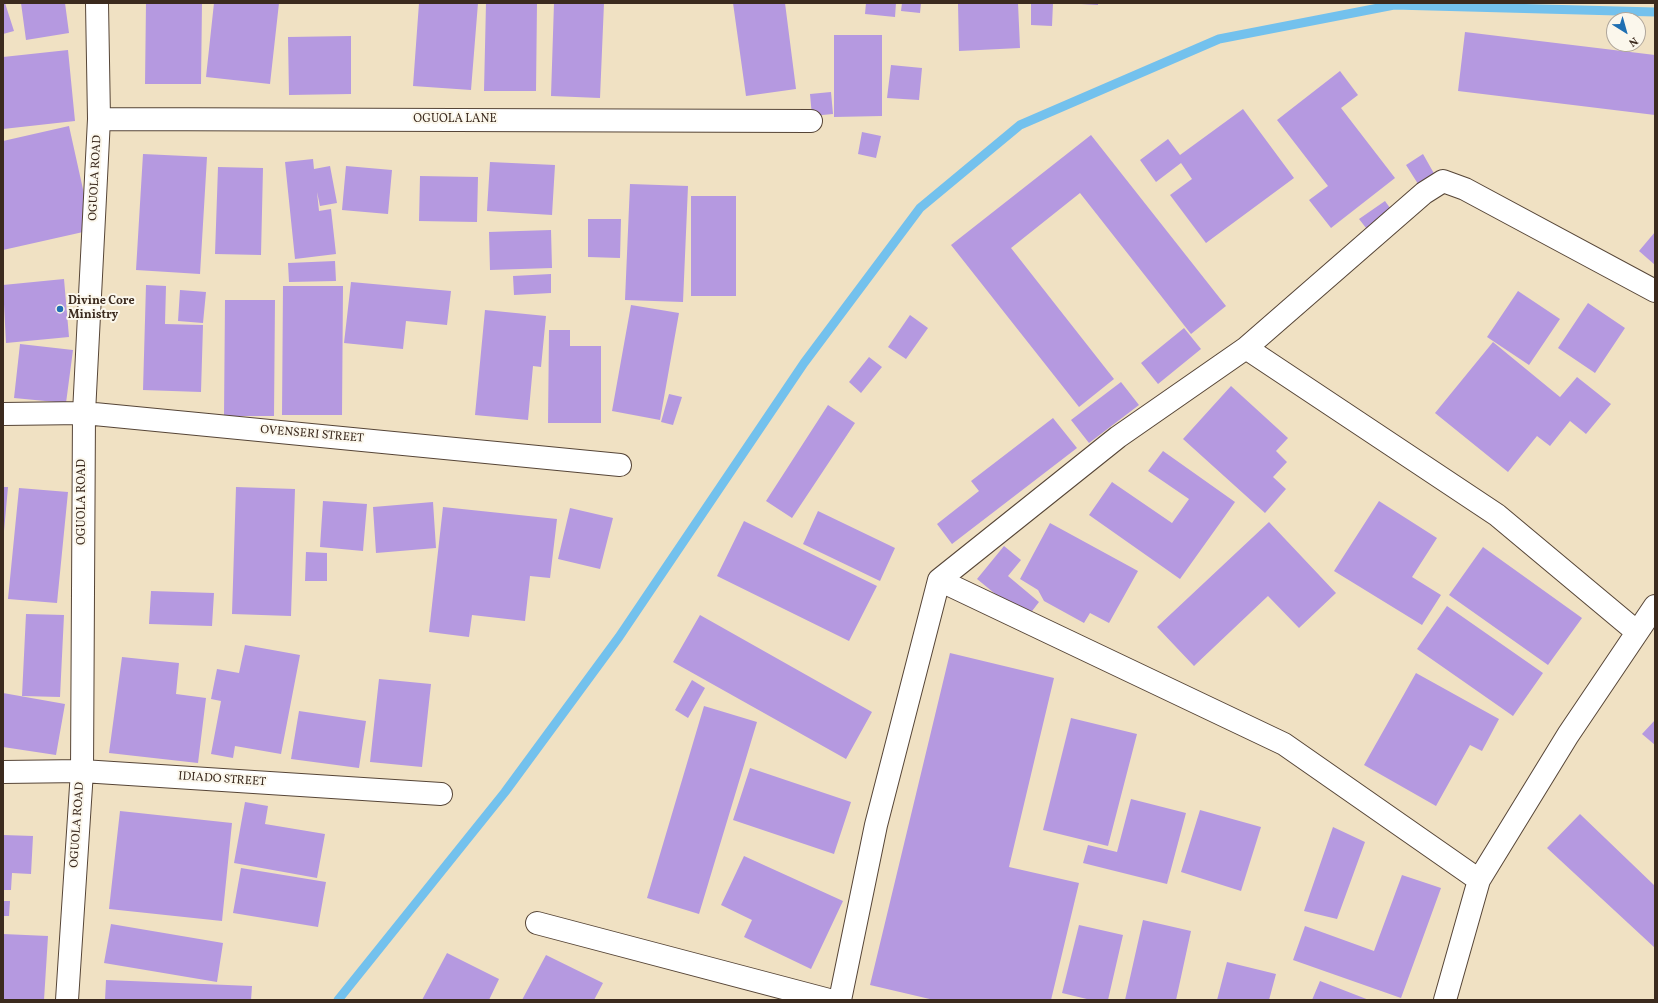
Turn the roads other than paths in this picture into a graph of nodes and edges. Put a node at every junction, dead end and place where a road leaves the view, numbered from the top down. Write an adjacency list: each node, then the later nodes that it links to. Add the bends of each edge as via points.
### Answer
1 (97, 3): 2 (street, OGUOLA ROAD)
2 (99, 119): 3 (street, OGUOLA LANE); 6 (street, OGUOLA ROAD)
3 (811, 121)
4 (1655, 291): 5 (street, via 1465,189 1443,181 1424,193)
5 (1246, 348): 9 (street, via 1118,437); 11 (street, via 1497,516)
6 (84, 413): 7 (street, OVENSERI STREET); 8 (street, OVENSERI STREET); 12 (street, OGUOLA ROAD)
7 (3, 414)
8 (620, 464)
9 (939, 580): 15 (street, via 1284,744); 19 (street, via 876,826)
10 (1655, 606): 11 (street)
11 (1637, 632): 15 (street, via 1568,735)
12 (82, 771): 13 (street, IDIADO STREET); 14 (street, IDIADO STREET); 17 (street, OGUOLA ROAD)
13 (3, 772)
14 (442, 794)
15 (1479, 880): 20 (street)
16 (537, 923): 18 (street)
17 (67, 1000)
18 (829, 1000)
19 (840, 1000)
20 (1445, 1000)

